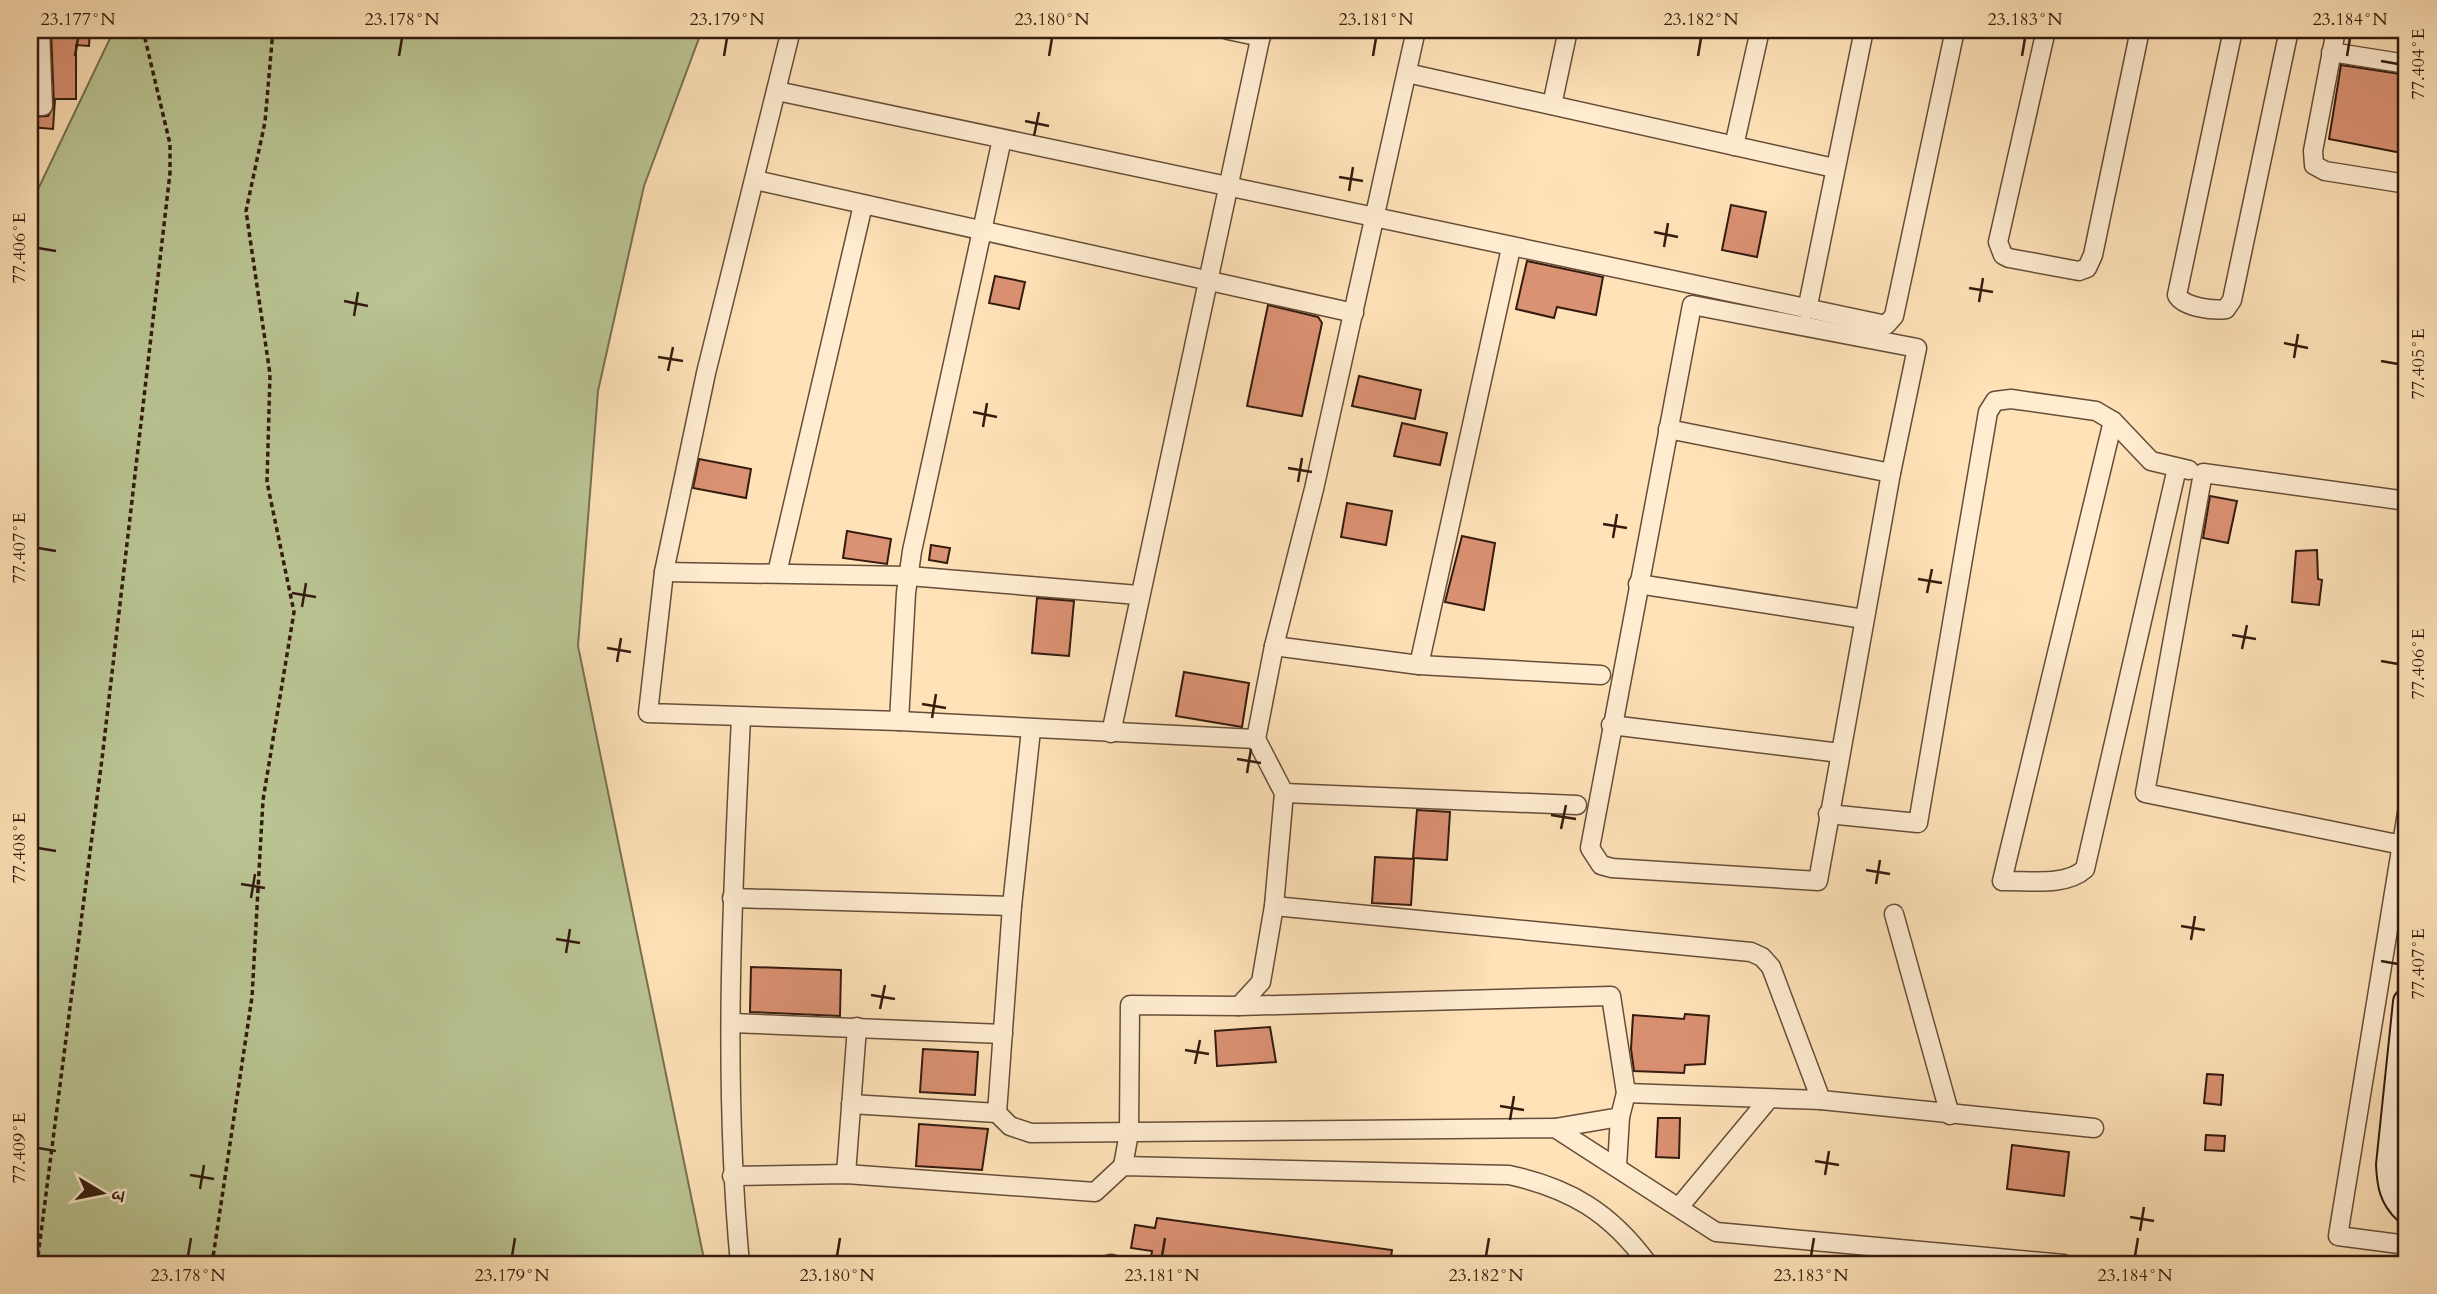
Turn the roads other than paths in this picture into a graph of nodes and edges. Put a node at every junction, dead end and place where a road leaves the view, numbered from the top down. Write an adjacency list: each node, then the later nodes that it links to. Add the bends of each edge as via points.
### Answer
1 (40, 30): 19 (street, via 43,106)
2 (791, 30): 18 (street)
3 (1228, 30): 14 (street)
4 (1416, 30): 17 (street)
5 (1568, 30): 20 (street)
6 (1760, 30): 22 (street)
7 (1864, 30): 23 (street)
8 (1955, 30): 32 (street, via 1892,321 1882,325)
9 (2046, 30): 10 (street, via 1998,242 2009,258 2079,271 2087,268 2093,255)
10 (2140, 30)
11 (2234, 30): 12 (street, via 2177,295 2186,303 2220,310 2227,309 2232,300)
12 (2289, 30)
13 (2336, 30): 15 (street)
14 (1261, 33): 26 (street)
15 (2331, 52): 16 (street); 25 (street, via 2314,165 2325,171)
16 (2407, 64)
17 (1407, 73): 20 (street); 28 (street)
18 (778, 91): 21 (street); 24 (street)
19 (30, 106)
20 (1552, 106): 22 (street)
21 (1002, 139): 26 (street); 29 (street)
22 (1734, 146): 23 (street)
23 (1834, 168): 32 (street)
24 (755, 180): 27 (street); 40 (street, via 706,373)
25 (2407, 184)
26 (1230, 187): 28 (street); 31 (street)
27 (863, 205): 29 (street); 41 (street)
28 (1376, 218): 30 (street); 33 (street)
29 (984, 229): 31 (street); 42 (street)
30 (1511, 247): 32 (street); 47 (street)
31 (1207, 282): 33 (street); 44 (street)
32 (1807, 310)
33 (1354, 313): 46 (street)
34 (2113, 421): 36 (street, via 2151,461); 36 (street, via 2002,881 2063,880 2075,878 2085,869); 59 (street, via 2096,411 2011,399 1991,406 1918,823)
35 (1668, 429): 37 (street); 37 (street, via 1692,305 1917,348); 43 (street)
36 (2177, 468): 38 (street)
37 (1891, 473): 45 (street)
38 (2203, 473): 39 (street); 60 (street, via 2146,793)
39 (2407, 501)
40 (664, 572): 41 (street); 49 (street, via 648,713)
41 (777, 573): 42 (street)
42 (909, 576): 44 (street); 50 (street)
43 (1638, 584): 45 (street); 51 (street)
44 (1138, 595): 53 (street)
45 (1864, 619): 55 (street)
46 (1274, 646): 47 (street); 54 (street)
47 (1419, 665): 48 (street)
48 (1601, 675)
49 (741, 718): 50 (street); 61 (street)
50 (899, 721): 52 (street)
51 (1611, 725): 55 (street); 59 (street, via 1590,837 1593,858 1601,865 1818,881)
52 (1031, 730): 53 (street); 62 (street)
53 (1111, 733): 54 (street)
54 (1256, 739): 56 (street)
55 (1840, 753): 59 (street)
56 (1284, 793): 57 (street); 63 (street)
57 (1577, 805)
58 (2407, 813): 60 (street)
59 (1828, 814)
60 (2405, 845): 86 (street, via 2338,1236)
61 (732, 898): 62 (street); 67 (street)
62 (1012, 906): 69 (street)
63 (1274, 906): 66 (street, via 1261,982); 72 (street, via 1751,951 1771,967)
64 (1894, 914): 75 (street)
65 (2407, 1002): 85 (street, via 2390,1165 2394,1193)
66 (1239, 1006): 70 (street, via 1611,996); 79 (street, via 1130,1005)
67 (731, 1023): 68 (street); 83 (street)
68 (858, 1027): 69 (street); 73 (street)
69 (1003, 1034): 74 (street)
70 (1626, 1093): 71 (street); 76 (street)
71 (1768, 1100): 72 (street); 84 (street)
72 (1821, 1100): 75 (street)
73 (851, 1104): 74 (street); 82 (street)
74 (997, 1113): 79 (street, via 1010,1126 1031,1133)
75 (1950, 1115): 78 (street)
76 (1620, 1117): 77 (street); 81 (street)
77 (1555, 1128): 79 (street); 81 (street)
78 (2094, 1128)
79 (1129, 1133): 80 (street)
80 (1123, 1166): 82 (street, via 1095,1192); 88 (street, via 1509,1175 1570,1193 1629,1237)
81 (1618, 1166): 84 (street)
82 (846, 1174): 83 (street)
83 (732, 1176): 87 (street)
84 (1679, 1207): 89 (street, via 1716,1231)
85 (2407, 1210)
86 (2407, 1245)
87 (740, 1264)
88 (1648, 1264)
89 (2064, 1264)

